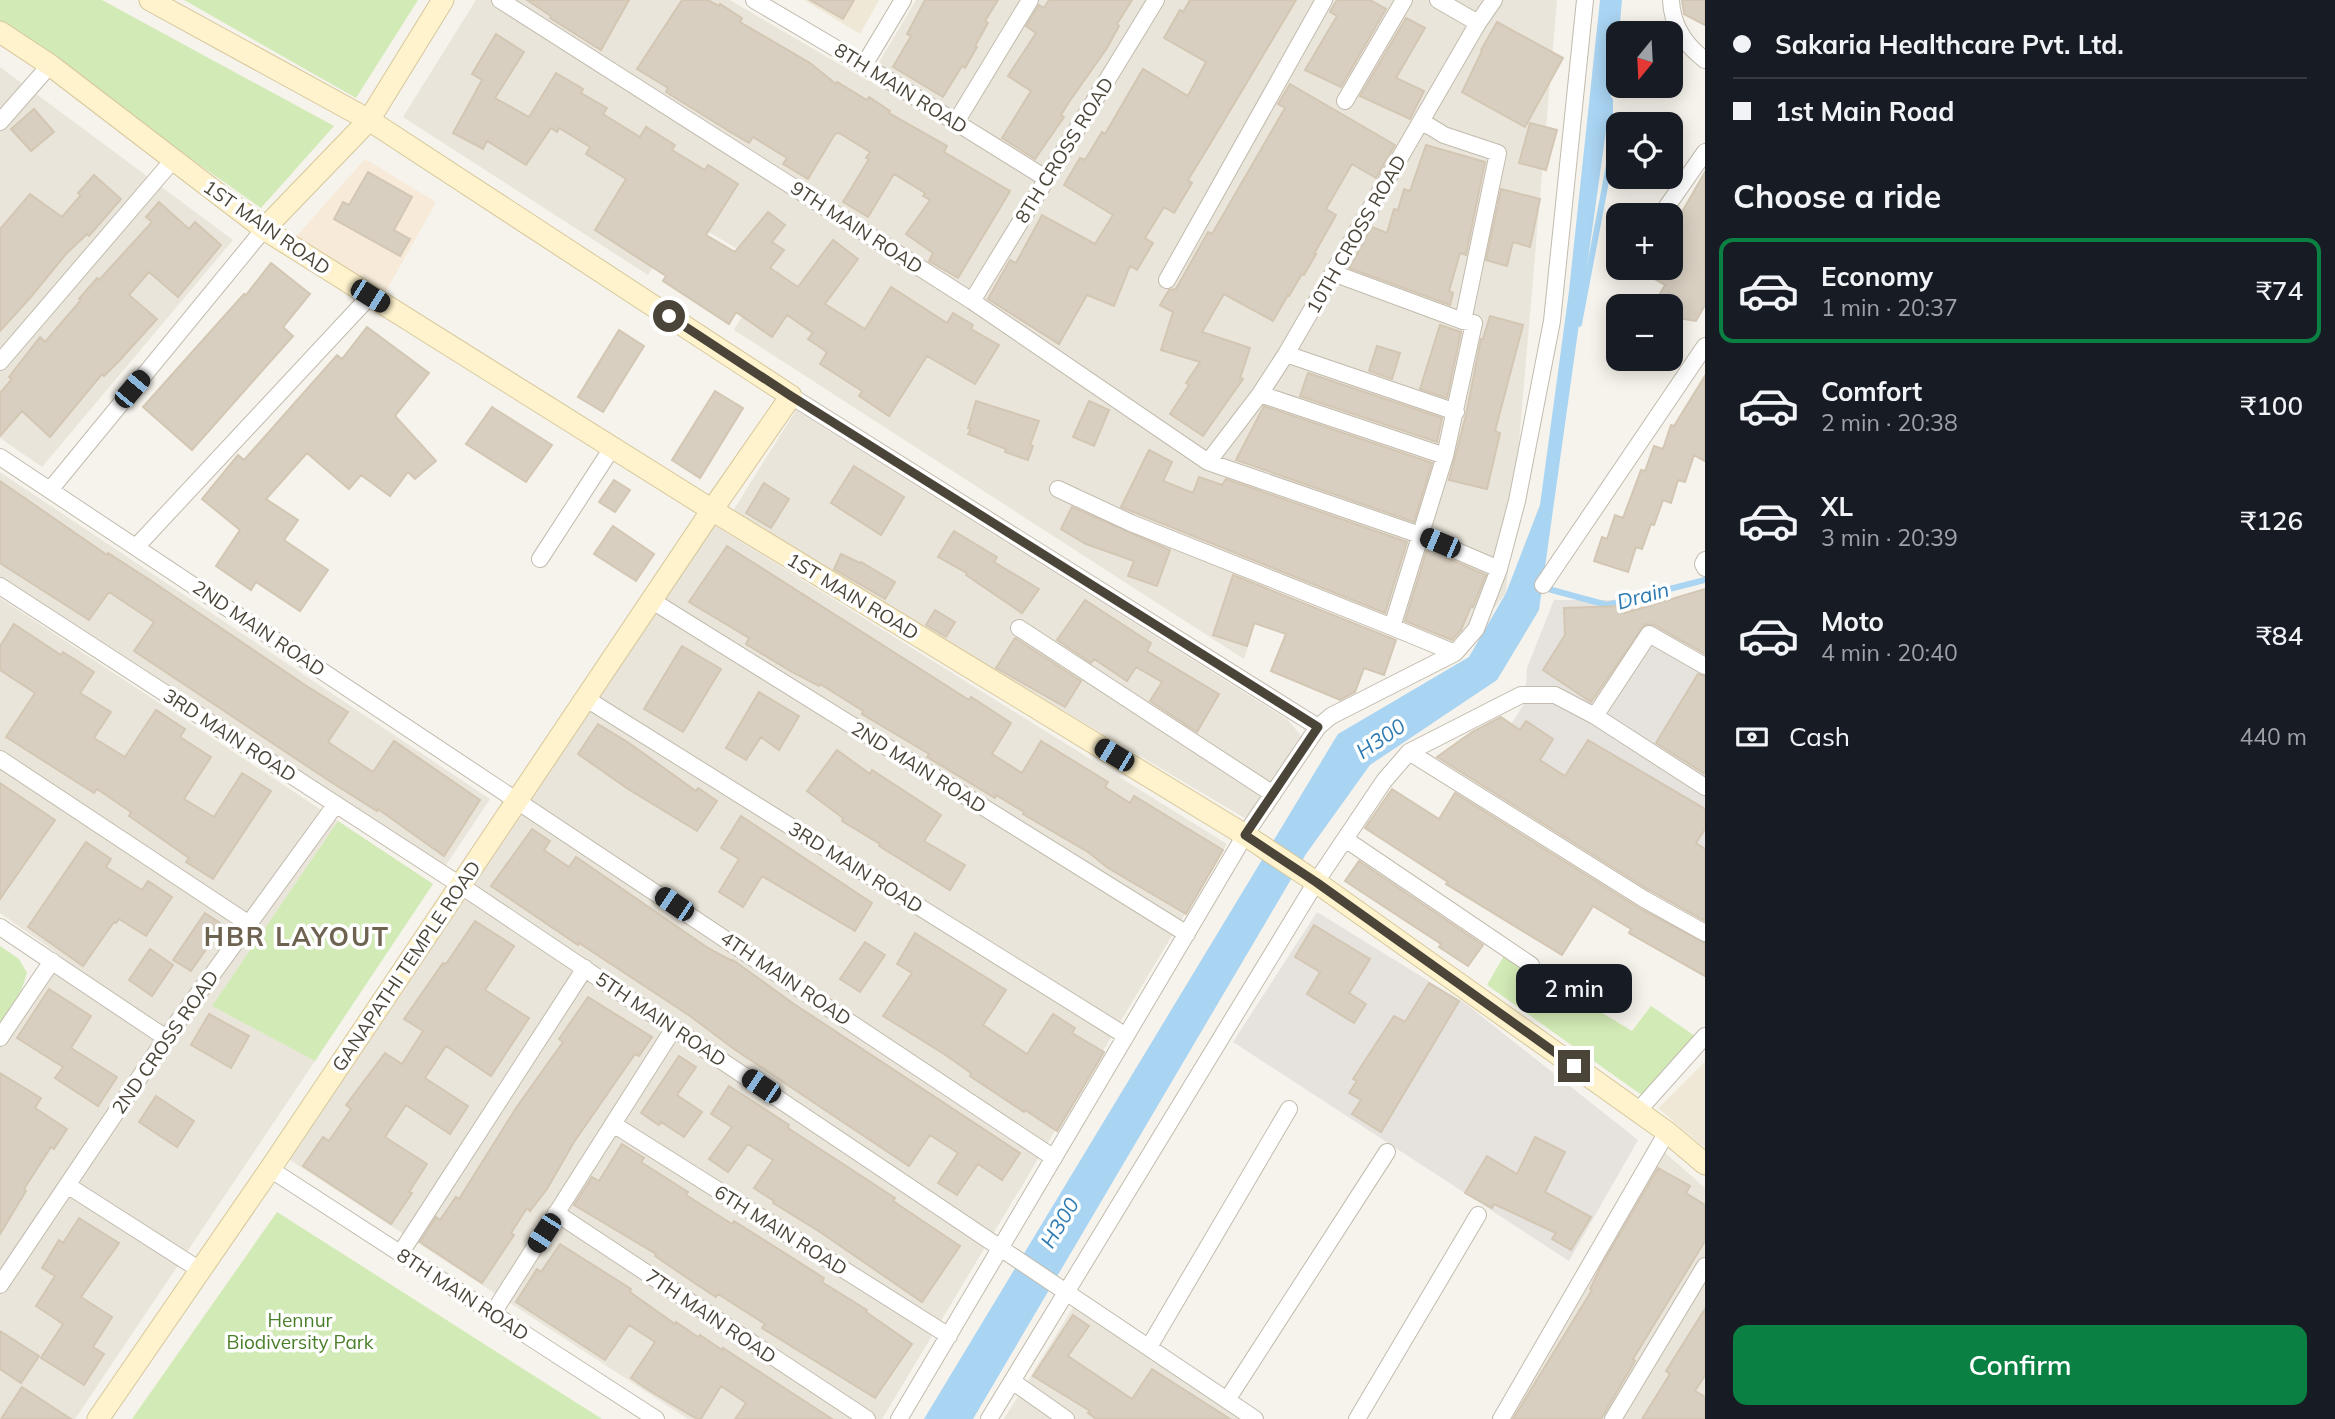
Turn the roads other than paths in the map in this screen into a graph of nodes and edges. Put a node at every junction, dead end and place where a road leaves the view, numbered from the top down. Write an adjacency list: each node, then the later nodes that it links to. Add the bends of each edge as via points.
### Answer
1 (150, 0): 20 (street)
2 (443, 0): 20 (street)
3 (500, 0): 32 (street, 9TH MAIN ROAD)
4 (754, 0): 18 (street, 8TH MAIN ROAD)
5 (903, 0): 18 (street)
6 (1030, 0): 23 (street)
7 (1156, 0): 26 (street, 8TH CROSS ROAD)
8 (1324, 0): 30 (street)
9 (1404, 0): 19 (street)
10 (1438, 0): 14 (street)
11 (1494, 0): 14 (street, 10TH CROSS ROAD)
12 (1585, 0): 50 (street, via 1552,321)
13 (1671, 0): 16 (street, via 1673,20 1690,49)
14 (1478, 23): 21 (street, 10TH CROSS ROAD)
15 (0, 32): 17 (street, 1ST MAIN ROAD)
16 (1705, 60)
17 (50, 65): 22 (street); 25 (street, 1ST MAIN ROAD)
18 (864, 65): 23 (street, 8TH MAIN ROAD)
19 (1345, 101)
20 (369, 120): 28 (street); 38 (street)
21 (1422, 121): 29 (street, 10TH CROSS ROAD); 33 (street, via 1444,135 1498,153)
22 (0, 122)
23 (956, 122): 26 (street, 8TH MAIN ROAD)
24 (1705, 152): 27 (street)
25 (173, 160): 28 (street, 1ST MAIN ROAD); 36 (street)
26 (1047, 179): 32 (street, 8TH CROSS ROAD)
27 (1669, 203)
28 (264, 229): 31 (street, 1ST MAIN ROAD); 44 (street)
29 (1333, 273): 33 (street); 35 (street, 10TH CROSS ROAD)
30 (1167, 280)
31 (370, 296): 40 (street, 1ST MAIN ROAD); 48 (street)
32 (972, 301): 43 (street, 9TH MAIN ROAD)
33 (1463, 321): 39 (street, via 1474,323)
34 (1705, 346): 51 (street)
35 (1286, 354): 37 (street, 10TH CROSS ROAD); 39 (street)
36 (0, 362)
37 (1261, 394): 41 (street); 43 (street, 10TH CROSS ROAD)
38 (791, 396): 46 (street, GANAPATHI TEMPLE ROAD); 60 (street)
39 (1456, 412): 41 (street)
40 (612, 448): 46 (street, 1ST MAIN ROAD); 49 (street)
41 (1445, 456): 47 (street)
42 (0, 457): 44 (street, 2ND MAIN ROAD)
43 (1208, 463): 47 (street, 9TH MAIN ROAD)
44 (50, 489): 48 (street, 2ND MAIN ROAD)
45 (1058, 489): 54 (street, via 1131,523)
46 (712, 510): 53 (street, GANAPATHI TEMPLE ROAD); 67 (street, 1ST MAIN ROAD)
47 (1420, 535): 50 (street, 9TH MAIN ROAD); 54 (street)
48 (136, 547): 65 (street, 2ND MAIN ROAD)
49 (540, 559)
50 (1499, 569): 56 (street, via 1476,629)
51 (1543, 585)
52 (0, 586): 66 (street, 3RD MAIN ROAD)
53 (651, 600): 58 (street, GANAPATHI TEMPLE ROAD); 74 (street, 2ND MAIN ROAD)
54 (1392, 627): 56 (street)
55 (1019, 628): 64 (street)
56 (1455, 653): 60 (street, via 1331,716)
57 (1705, 666): 59 (street, via 1649,634)
58 (585, 698): 65 (street, GANAPATHI TEMPLE ROAD); 79 (street, 3RD MAIN ROAD)
59 (1595, 716): 61 (street, via 1555,695 1521,695); 63 (street)
60 (1318, 727): 64 (street)
61 (1409, 752): 68 (street); 73 (street)
62 (0, 759): 71 (street)
63 (1705, 787)
64 (1273, 794): 67 (street)
65 (517, 799): 70 (street, GANAPATHI TEMPLE ROAD); 88 (street, 4TH MAIN ROAD)
66 (336, 804): 70 (street, 3RD MAIN ROAD); 71 (street, 2ND CROSS ROAD)
67 (1245, 835): 69 (street, 1ST MAIN ROAD); 74 (street)
68 (1345, 839): 69 (street); 76 (street)
69 (1316, 882): 84 (street, 1ST MAIN ROAD); 99 (street)
70 (460, 885): 77 (street, 5TH MAIN ROAD); 90 (street, GANAPATHI TEMPLE ROAD)
71 (249, 924): 82 (street, 2ND CROSS ROAD)
72 (0, 927): 75 (street)
73 (1705, 933)
74 (1187, 934): 79 (street)
75 (52, 961): 81 (street); 82 (street)
76 (1531, 965)
77 (585, 968): 78 (street, 5TH MAIN ROAD); 95 (street)
78 (674, 1028): 85 (street); 94 (street, 5TH MAIN ROAD)
79 (1126, 1036): 88 (street)
80 (1705, 1036): 84 (street)
81 (0, 1038)
82 (166, 1038): 91 (street, 2ND CROSS ROAD)
83 (1289, 1109): 102 (street)
84 (1638, 1111): 86 (street, 1ST MAIN ROAD)
85 (613, 1124): 92 (street); 101 (street, 6TH MAIN ROAD)
86 (1667, 1132): 89 (street, 1ST MAIN ROAD); 113 (street)
87 (1387, 1152): 104 (street)
88 (1054, 1157): 94 (street)
89 (1705, 1164)
90 (270, 1169): 95 (street, 8TH MAIN ROAD); 97 (street, GANAPATHI TEMPLE ROAD)
91 (67, 1185): 97 (street); 98 (street, 2ND CROSS ROAD)
92 (556, 1213): 100 (street); 107 (street, 7TH MAIN ROAD)
93 (1478, 1215): 112 (street)
94 (1001, 1247): 99 (street, 5TH MAIN ROAD); 101 (street)
95 (400, 1254): 100 (street, 8TH MAIN ROAD)
96 (1705, 1266): 114 (street)
97 (200, 1270): 105 (street, GANAPATHI TEMPLE ROAD)
98 (0, 1285)
99 (1067, 1290): 102 (street, 5TH MAIN ROAD); 103 (street)
100 (493, 1313): 106 (street, 8TH MAIN ROAD)
101 (948, 1336): 108 (street)
102 (1149, 1347): 104 (street, 5TH MAIN ROAD)
103 (1012, 1381): 109 (street); 110 (street)
104 (1227, 1400): 111 (street, 5TH MAIN ROAD)
105 (98, 1419)
106 (656, 1419)
107 (867, 1419)
108 (899, 1419)
109 (989, 1419)
110 (1066, 1419)
111 (1255, 1419)
112 (1357, 1419)
113 (1501, 1419)
114 (1613, 1419)

